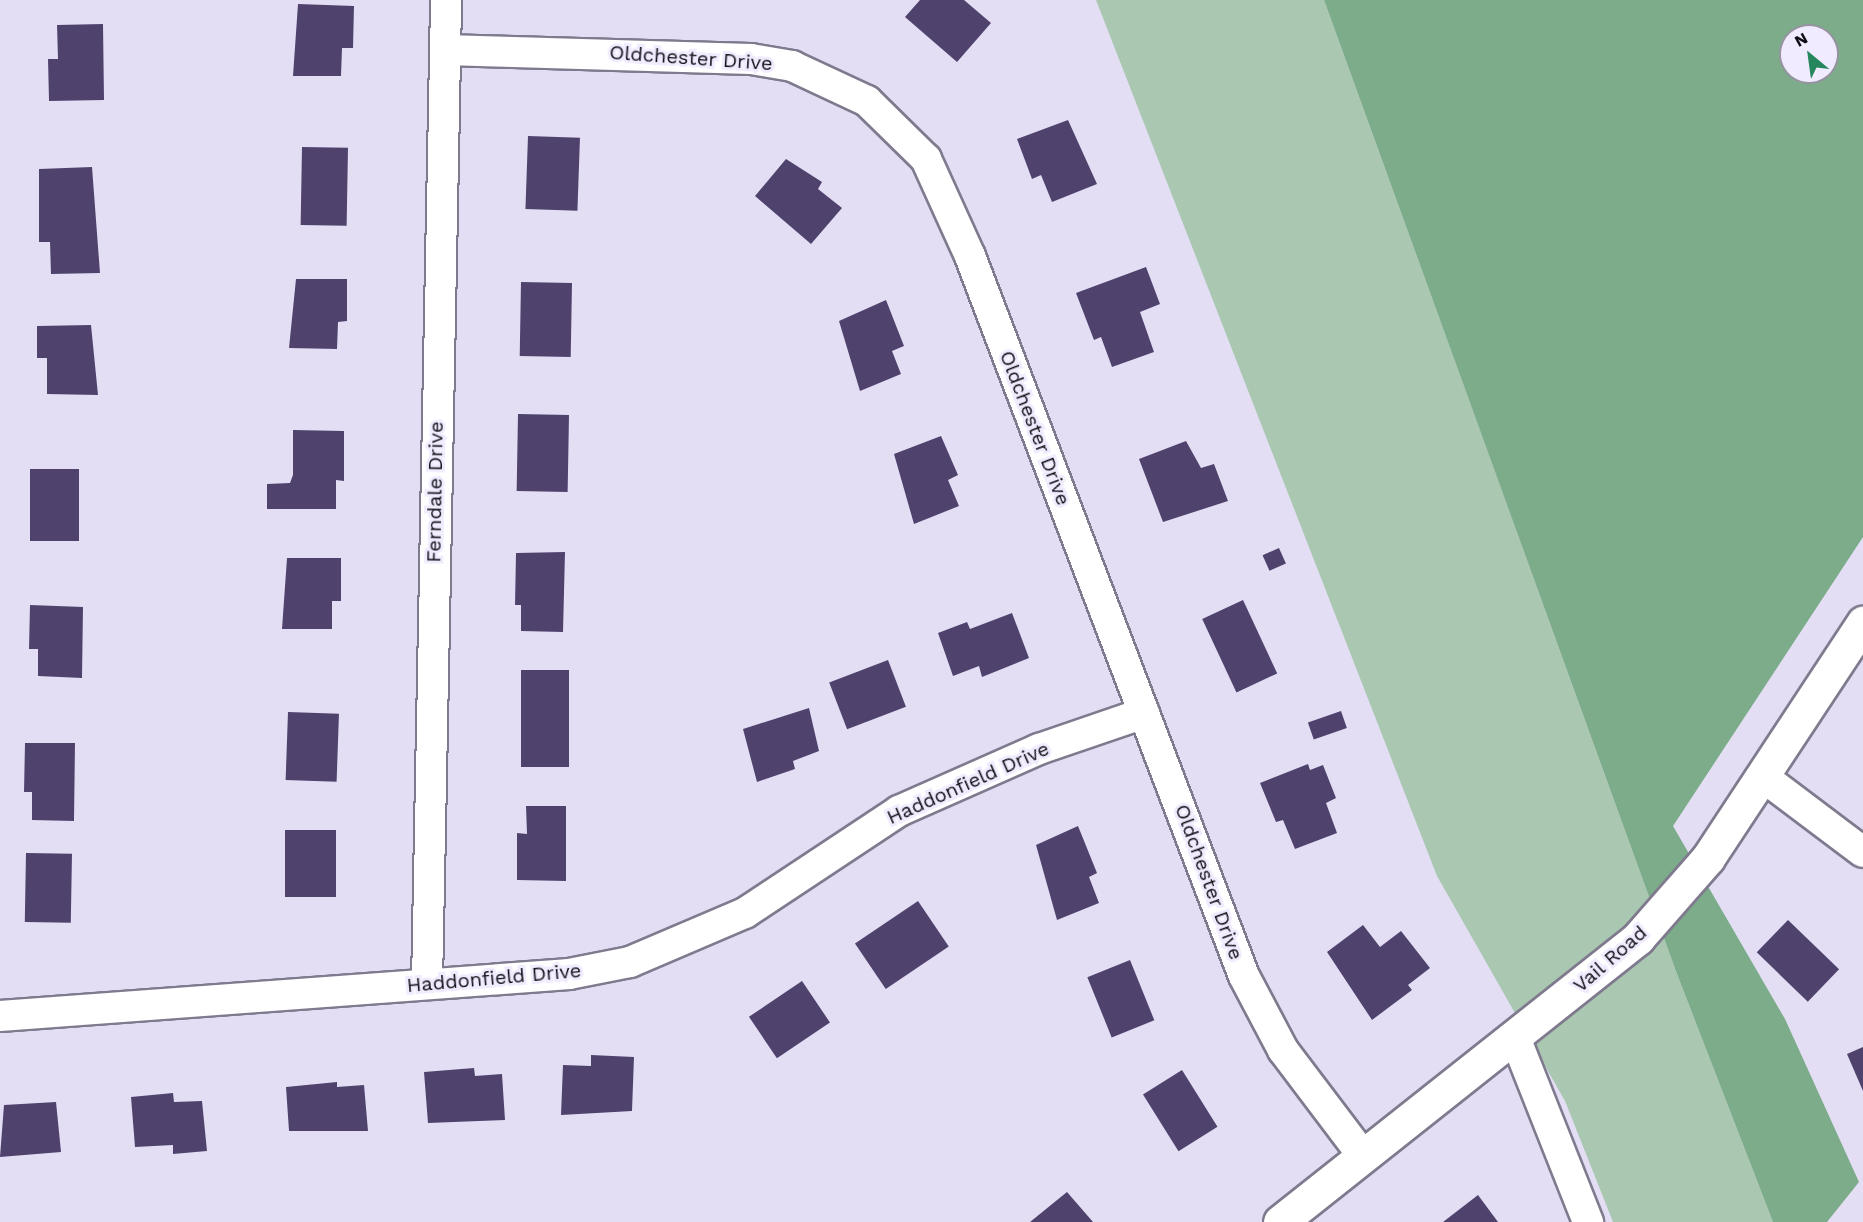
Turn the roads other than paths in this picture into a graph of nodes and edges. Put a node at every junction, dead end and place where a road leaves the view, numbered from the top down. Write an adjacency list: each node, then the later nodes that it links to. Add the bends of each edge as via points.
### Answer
1 (446, 0): 2 (street, Ferndale Drive)
2 (445, 50): 4 (street, Oldchester Drive, via 751,59 831,80 898,128 941,186); 7 (street, Ferndale Drive)
3 (1863, 623): 5 (street, Vail Road)
4 (1144, 712): 7 (street, Haddonfield Drive, via 1040,749 899,811 745,913 689,940 630,962 569,974); 10 (street, Oldchester Drive, via 1266,1022)
5 (1762, 776): 6 (street); 9 (street, Vail Road, via 1708,858 1638,938)
6 (1863, 852)
7 (428, 984): 8 (street, Haddonfield Drive)
8 (0, 1016)
9 (1516, 1040): 10 (street, Vail Road); 12 (street)
10 (1364, 1157): 11 (street, Vail Road)
11 (1280, 1222)
12 (1588, 1222)

